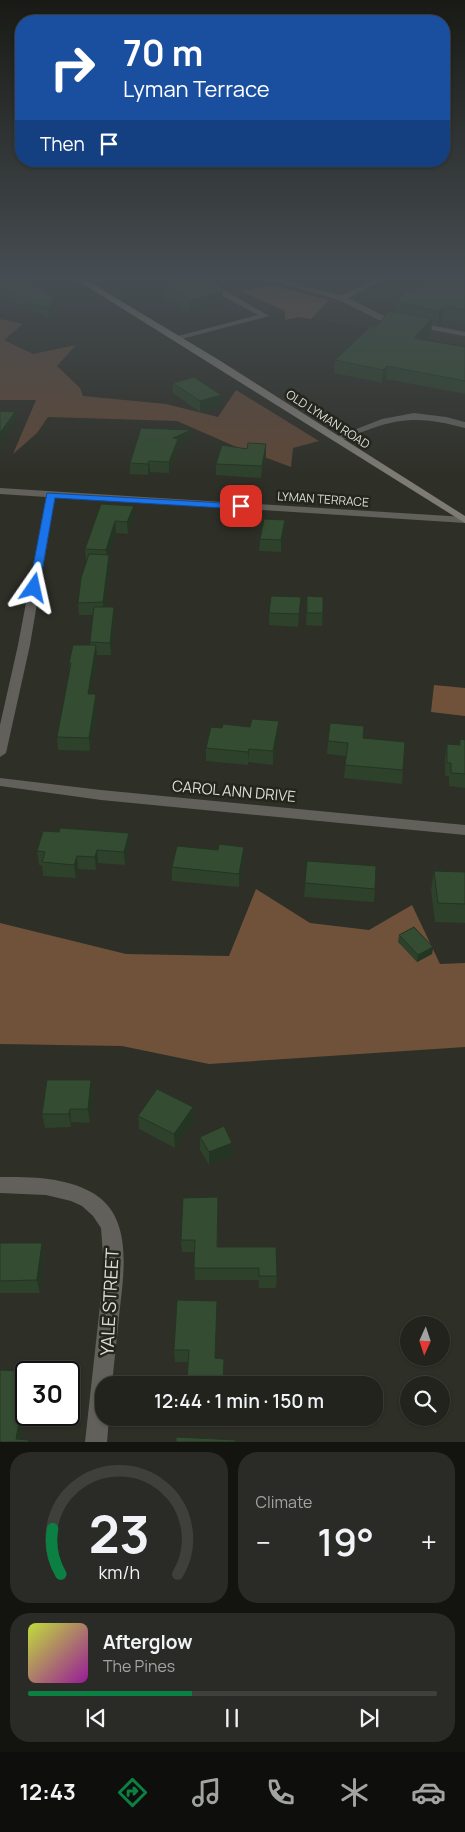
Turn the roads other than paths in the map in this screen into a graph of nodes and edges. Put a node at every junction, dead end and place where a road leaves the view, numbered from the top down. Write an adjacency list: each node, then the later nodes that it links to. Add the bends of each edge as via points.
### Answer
1 (185, 344): 3 (main road, OLD LYMAN ROAD)
2 (465, 424): 3 (street, via 420,415 392,418)
3 (336, 439): 6 (main road, OLD LYMAN ROAD)
4 (0, 491): 5 (street, LYMAN TERRACE)
5 (51, 495): 6 (street, LYMAN TERRACE); 7 (street, via 24,645)
6 (465, 520)
7 (0, 753)
8 (0, 782): 9 (street, CAROL ANN DRIVE, via 101,795)
9 (465, 830)
10 (0, 1186): 11 (street, YALE STREET, via 71,1191 99,1208 108,1224 113,1242 114,1269)
11 (96, 1442)

